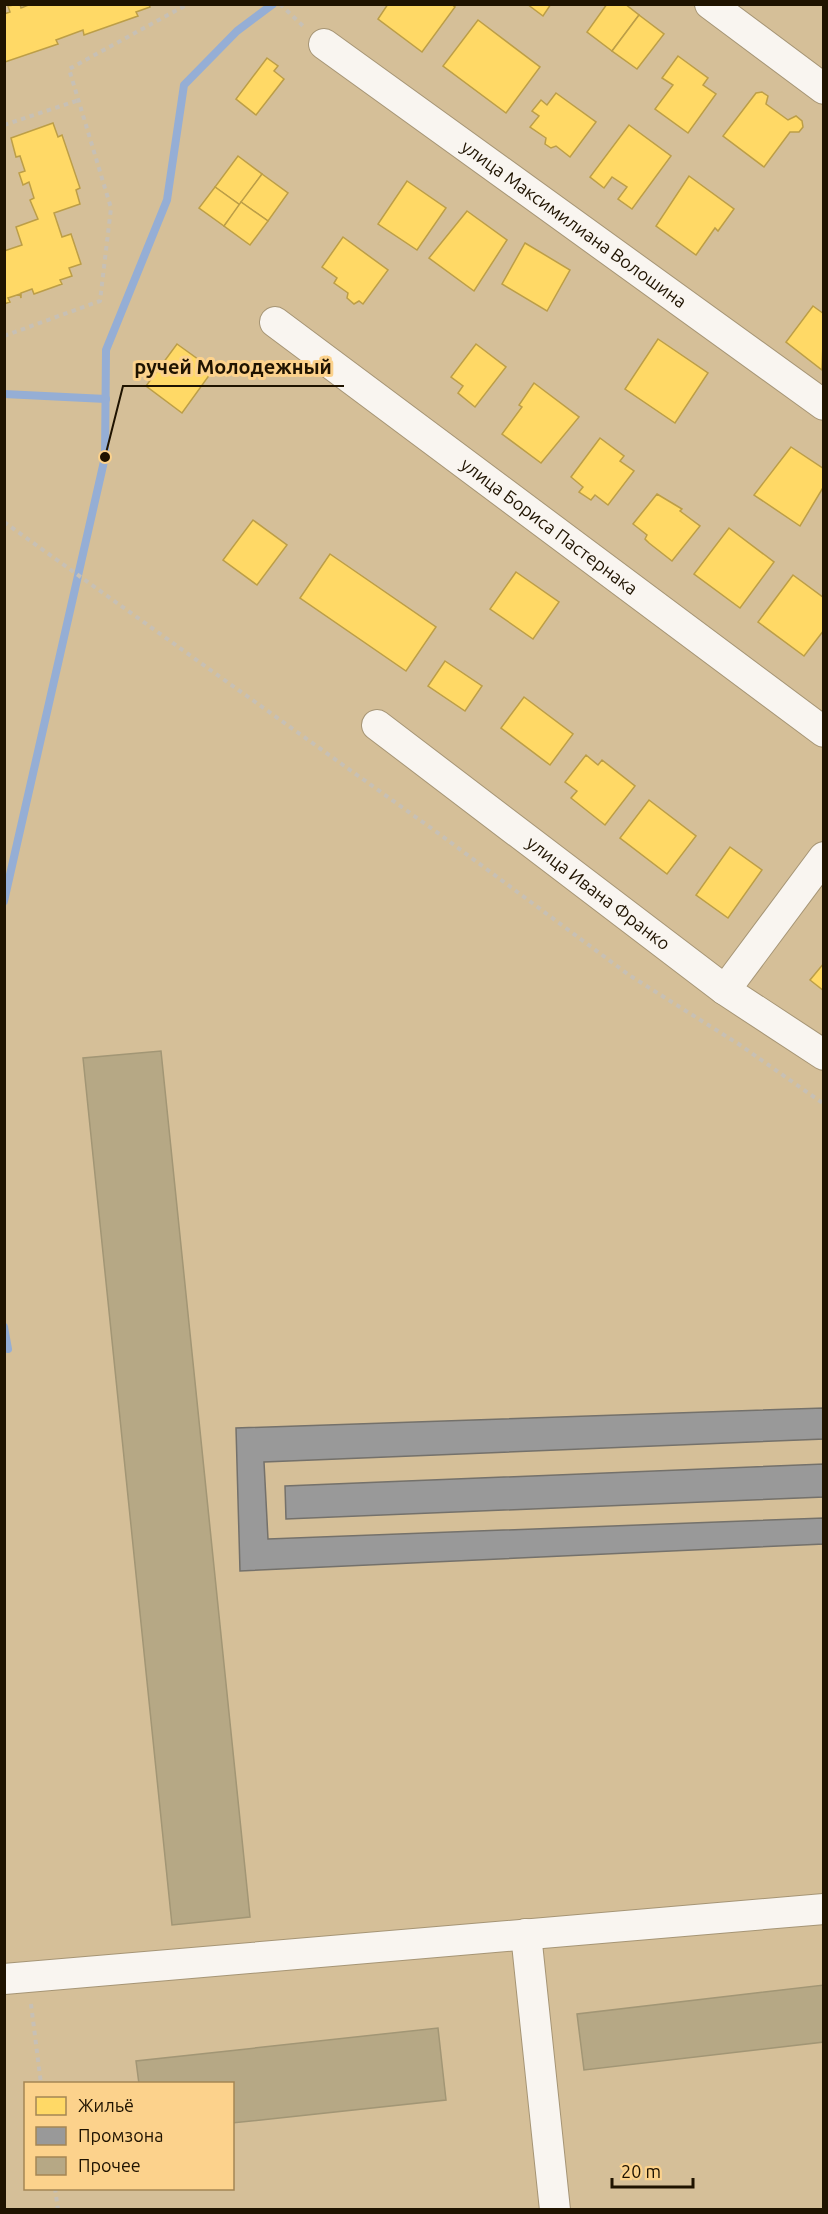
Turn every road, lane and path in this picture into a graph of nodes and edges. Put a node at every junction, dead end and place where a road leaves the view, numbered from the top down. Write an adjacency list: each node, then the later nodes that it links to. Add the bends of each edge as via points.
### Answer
1 (188, 4): 7 (path, via 69,69)
2 (280, 4): 4 (path)
3 (710, 4): 6 (street)
4 (286, 13)
5 (324, 44): 11 (street, улица Максимилиана Волошина)
6 (824, 89)
7 (79, 100): 8 (path); 10 (path, via 111,208 100,301)
8 (4, 125)
9 (275, 322): 14 (street, улица Бориса Пастернака)
10 (4, 336)
11 (824, 405)
12 (4, 522): 18 (path, via 433,828 629,975)
13 (377, 725): 16 (street, улица Ивана Франко)
14 (824, 732)
15 (824, 857): 16 (street)
16 (725, 990): 17 (street, улица Ивана Франко)
17 (824, 1055)
18 (824, 1104)
19 (824, 1909): 20 (street)
20 (526, 1934): 21 (street); 25 (street)
21 (16, 1978): 22 (path)
22 (41, 2082)
23 (55, 2190): 24 (path)
24 (58, 2210)
25 (555, 2210)

